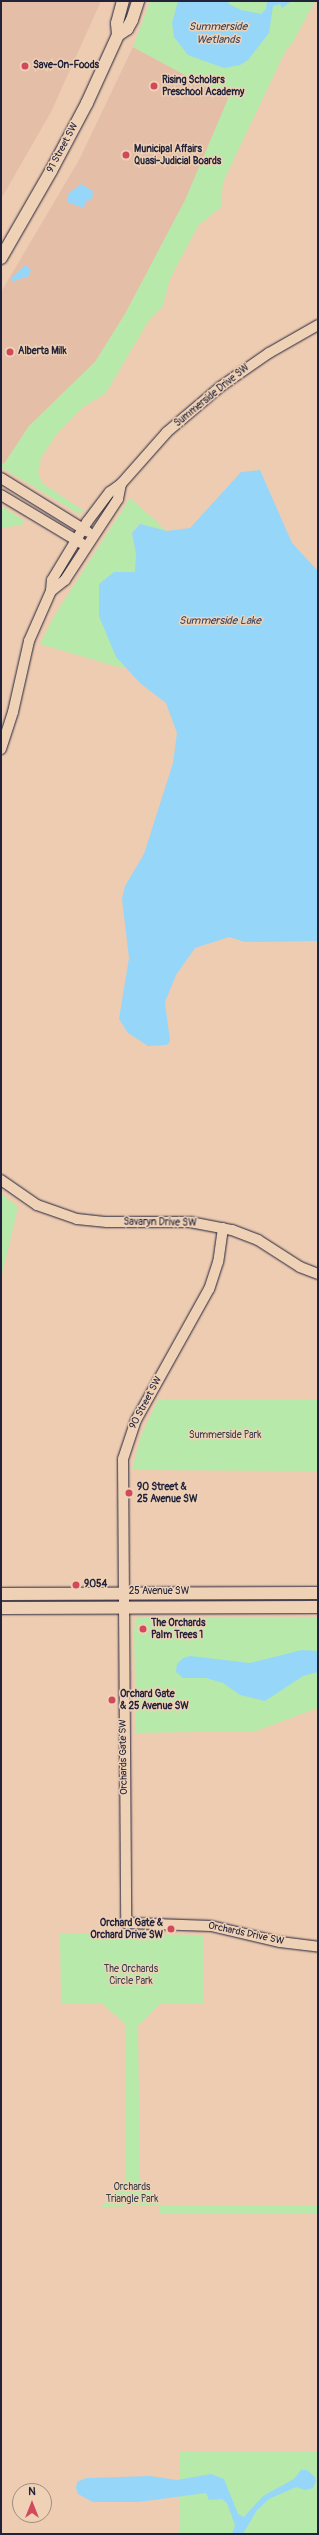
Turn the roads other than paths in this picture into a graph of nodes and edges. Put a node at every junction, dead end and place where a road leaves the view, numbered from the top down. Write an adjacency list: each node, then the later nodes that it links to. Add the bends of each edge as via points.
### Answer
1 (123, 1): 3 (main road, 91 Street SW, via 117,23)
2 (138, 1): 3 (main road, 91 Street SW, via 127,29)
3 (118, 35): 4 (main road, 91 Street SW, via 85,108)
4 (1, 258)
5 (318, 326): 7 (street, Summerside Drive SW, via 248,366 208,396 158,441)
6 (1, 478): 9 (street)
7 (122, 484): 9 (street, Summerside Drive SW, via 110,492); 10 (street, Summerside Drive SW, via 118,499)
8 (1, 495): 11 (street)
9 (83, 529): 10 (street); 11 (street, Summerside Drive SW)
10 (93, 535): 12 (street, Summerside Drive SW)
11 (76, 540): 12 (street); 13 (street, Summerside Drive SW, via 55,574)
12 (86, 546): 13 (street, Summerside Drive SW, via 65,580)
13 (51, 590): 14 (street, Summerside Drive SW, via 29,641 13,712)
14 (1, 749)
15 (1, 1180): 16 (street, Savaryn Drive SW, via 37,1205 77,1219 107,1222 190,1222)
16 (223, 1228): 17 (street, Savaryn Drive SW, via 258,1240 300,1267); 18 (street, 90 Street SW, via 218,1262 209,1289 136,1420 124,1452 121,1477)
17 (318, 1274)
18 (122, 1592): 19 (main road, 25 Avenue SW); 20 (main road, 25 Avenue SW); 21 (street, Orchards Gate SW)
19 (318, 1593)
20 (1, 1594)
21 (122, 1606): 22 (main road, 25 Avenue SW); 23 (main road, 25 Avenue SW); 24 (street, Orchards Gate SW)
22 (318, 1606)
23 (1, 1608)
24 (126, 1923): 25 (street, Orchards Drive SW, via 206,1925 280,1942)
25 (318, 1947)

